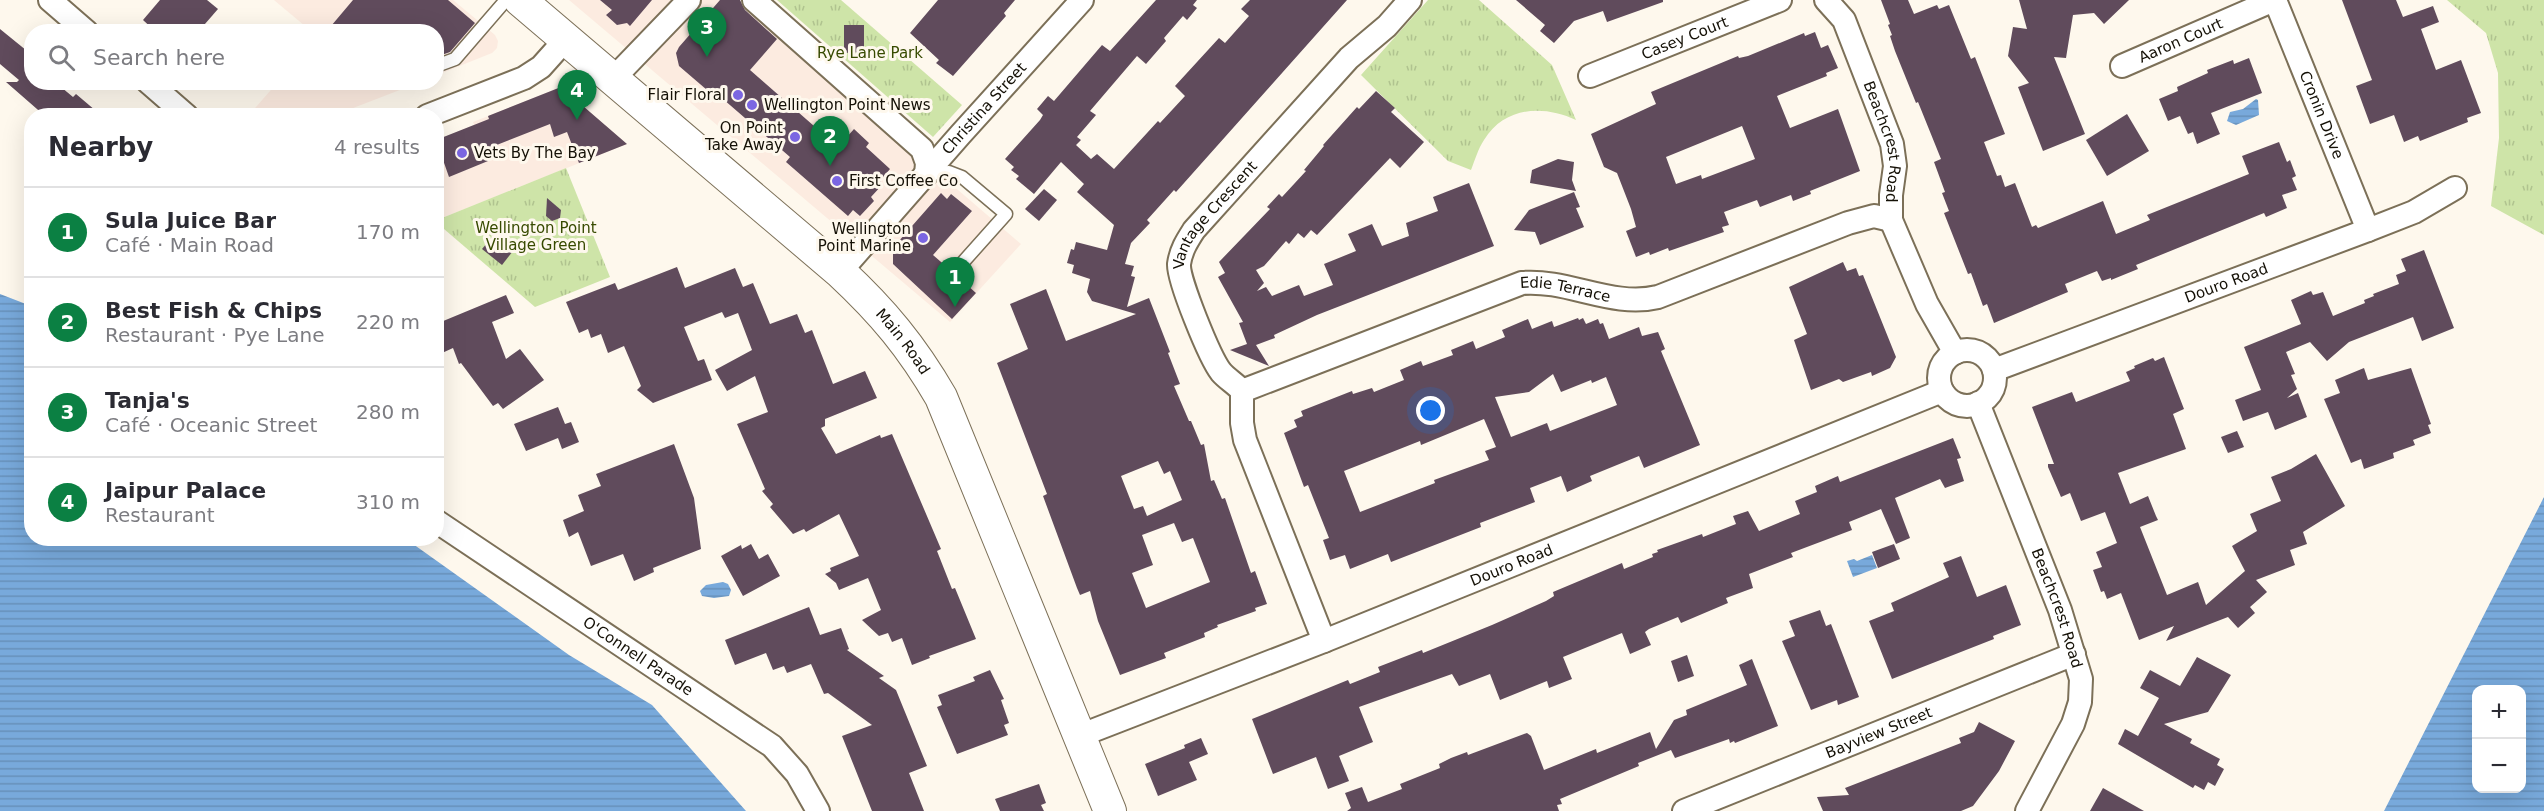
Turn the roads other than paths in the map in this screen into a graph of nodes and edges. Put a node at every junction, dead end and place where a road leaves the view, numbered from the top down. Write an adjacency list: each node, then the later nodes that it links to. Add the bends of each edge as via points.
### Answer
1 (50, 0): 11 (street)
2 (506, 0): 13 (lane, via 455,59)
3 (520, 0): 12 (main road, Main Road)
4 (689, 0): 16 (street)
5 (754, 0): 20 (street, via 922,149)
6 (1083, 0): 20 (street, Christina Street)
7 (1410, 0): 28 (street, Vantage Crescent, via 1349,58 1182,248 1179,266 1183,284 1214,359 1222,374)
8 (1780, 0): 15 (street, Casey Court)
9 (1826, 0): 22 (street, Beachcrest Road, via 1844,20 1892,144 1895,166)
10 (2275, 0): 14 (street, Aaron Court); 23 (street, Cronin Drive)
11 (78, 24)
12 (566, 39): 16 (main road, Main Road); 19 (street, via 541,67 524,78)
13 (444, 63)
14 (2122, 66)
15 (1590, 76)
16 (613, 79): 25 (main road, Main Road)
17 (157, 90): 18 (street)
18 (178, 108)
19 (444, 109)
20 (926, 175): 24 (lane, via 949,172 962,177 1006,214); 25 (street, Christina Street)
21 (2455, 188): 23 (street, Douro Road, via 2414,212)
22 (1891, 220): 26 (street, Beachcrest Road, via 1928,304); 28 (street, Edie Terrace, via 1874,216 1848,223 1643,301 1542,281 1522,283)
23 (2368, 230): 27 (street, Douro Road)
24 (956, 270)
25 (840, 273): 34 (main road, Main Road, via 906,341 942,397)
26 (1955, 353): 27 (street, via 1968,350 1982,354); 29 (street, via 1941,369)
27 (1994, 370): 30 (street, via 1992,390)
28 (1242, 391): 32 (street, via 1245,440)
29 (1942, 391): 30 (street, via 1958,404); 32 (street, Douro Road)
30 (1978, 403): 33 (street, Beachcrest Road)
31 (444, 527): 35 (street, O'Connell Parade, via 772,746 797,774)
32 (1324, 641): 34 (street, Douro Road)
33 (2074, 654): 37 (street, Bayview Street); 38 (street, Beachcrest Road, via 2081,679 2080,702 2073,724)
34 (1079, 736): 36 (main road, Main Road)
35 (818, 811)
36 (1110, 811)
37 (1684, 811)
38 (2027, 811)

